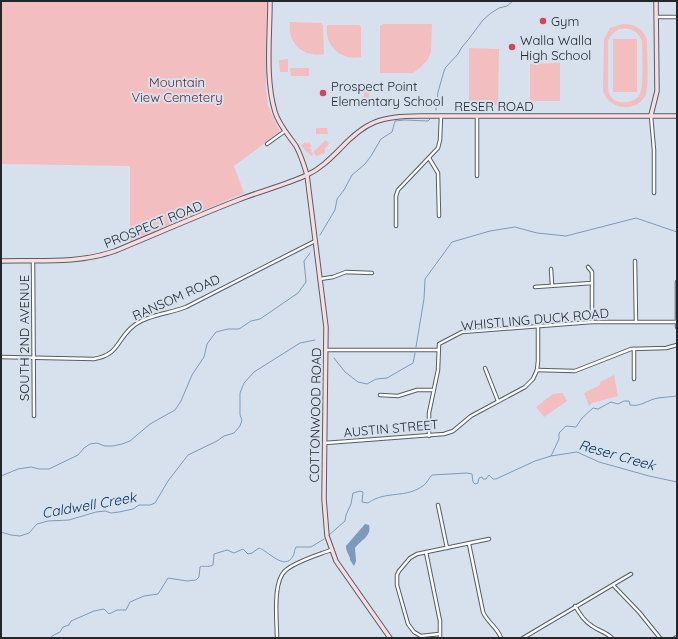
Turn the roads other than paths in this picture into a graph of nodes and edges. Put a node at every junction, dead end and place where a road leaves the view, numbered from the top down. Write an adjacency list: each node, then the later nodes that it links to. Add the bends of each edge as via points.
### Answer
1 (270, 1): 9 (main road, COTTONWOOD ROAD, via 270,90 276,114)
2 (656, 1): 3 (main road)
3 (656, 17): 4 (street); 5 (main road, via 657,91)
4 (677, 17)
5 (651, 115): 7 (main road, RESER ROAD); 8 (main road, RESER ROAD); 14 (street)
6 (441, 116): 7 (main road, RESER ROAD); 11 (street, via 438,148); 12 (main road, RESER ROAD, via 400,116 378,120 358,131 328,162)
7 (477, 116): 13 (street)
8 (677, 116)
9 (285, 131): 10 (street); 12 (main road, COTTONWOOD ROAD, via 303,160)
10 (268, 144)
11 (429, 158): 15 (street, via 438,172); 16 (street, via 398,190)
12 (307, 175): 17 (main road, COTTONWOOD ROAD); 19 (main road, PROSPECT ROAD, via 237,200 100,256 82,260)
13 (477, 176)
14 (654, 193)
15 (440, 216)
16 (396, 226)
17 (315, 241): 24 (main road, COTTONWOOD ROAD); 39 (street, RANSOM ROAD, via 186,307 138,322 105,357)
18 (1, 260): 19 (main road, PROSPECT ROAD)
19 (33, 260): 39 (street, SOUTH 2ND AVENUE)
20 (635, 261): 30 (street)
21 (588, 267): 26 (street, via 592,272)
22 (551, 269): 27 (street)
23 (372, 272): 24 (street, via 346,272)
24 (320, 279): 36 (main road, COTTONWOOD ROAD)
25 (677, 282): 31 (street)
26 (592, 283): 27 (street); 29 (street)
27 (552, 285): 28 (street)
28 (535, 287)
29 (592, 322): 30 (street, WHISTLING DUCK ROAD); 32 (street, WHISTLING DUCK ROAD)
30 (636, 322): 31 (street, WHISTLING DUCK ROAD)
31 (677, 322): 33 (street)
32 (538, 326): 37 (street, WHISTLING DUCK ROAD, via 462,332 439,344); 41 (street)
33 (677, 327)
34 (677, 345): 35 (street)
35 (634, 349): 41 (street, via 575,371); 42 (street)
36 (326, 350): 37 (street); 48 (main road, COTTONWOOD ROAD)
37 (438, 350): 43 (street, via 438,370)
38 (1, 357): 39 (street, RANSOM ROAD)
39 (34, 357): 46 (street, SOUTH 2ND AVENUE)
40 (485, 368): 45 (street)
41 (537, 370): 45 (street, AUSTIN STREET, via 525,387)
42 (634, 380)
43 (433, 390): 44 (street, via 417,390 398,396); 47 (street)
44 (380, 395)
45 (498, 401): 47 (street, AUSTIN STREET, via 471,416 452,431)
46 (34, 416)
47 (429, 436): 48 (street, AUSTIN STREET)
48 (325, 443): 53 (main road, COTTONWOOD ROAD, via 324,499 327,536)
49 (438, 505): 52 (street)
50 (489, 539): 51 (street)
51 (469, 544): 52 (street); 62 (street, via 483,612)
52 (447, 548): 54 (street)
53 (332, 550): 59 (street, via 295,565 286,570 280,578 277,591); 60 (main road, COTTONWOOD ROAD, via 336,561)
54 (426, 552): 58 (street, via 440,621); 58 (street, via 410,558 397,575 397,585 411,629 421,636)
55 (631, 574): 56 (street)
56 (613, 585): 57 (street); 65 (street)
57 (575, 606): 63 (street); 64 (street, via 584,620)
58 (439, 634): 61 (street)
59 (277, 638)
60 (390, 638)
61 (440, 638)
62 (501, 638)
63 (522, 638)
64 (612, 638)
65 (660, 638)

